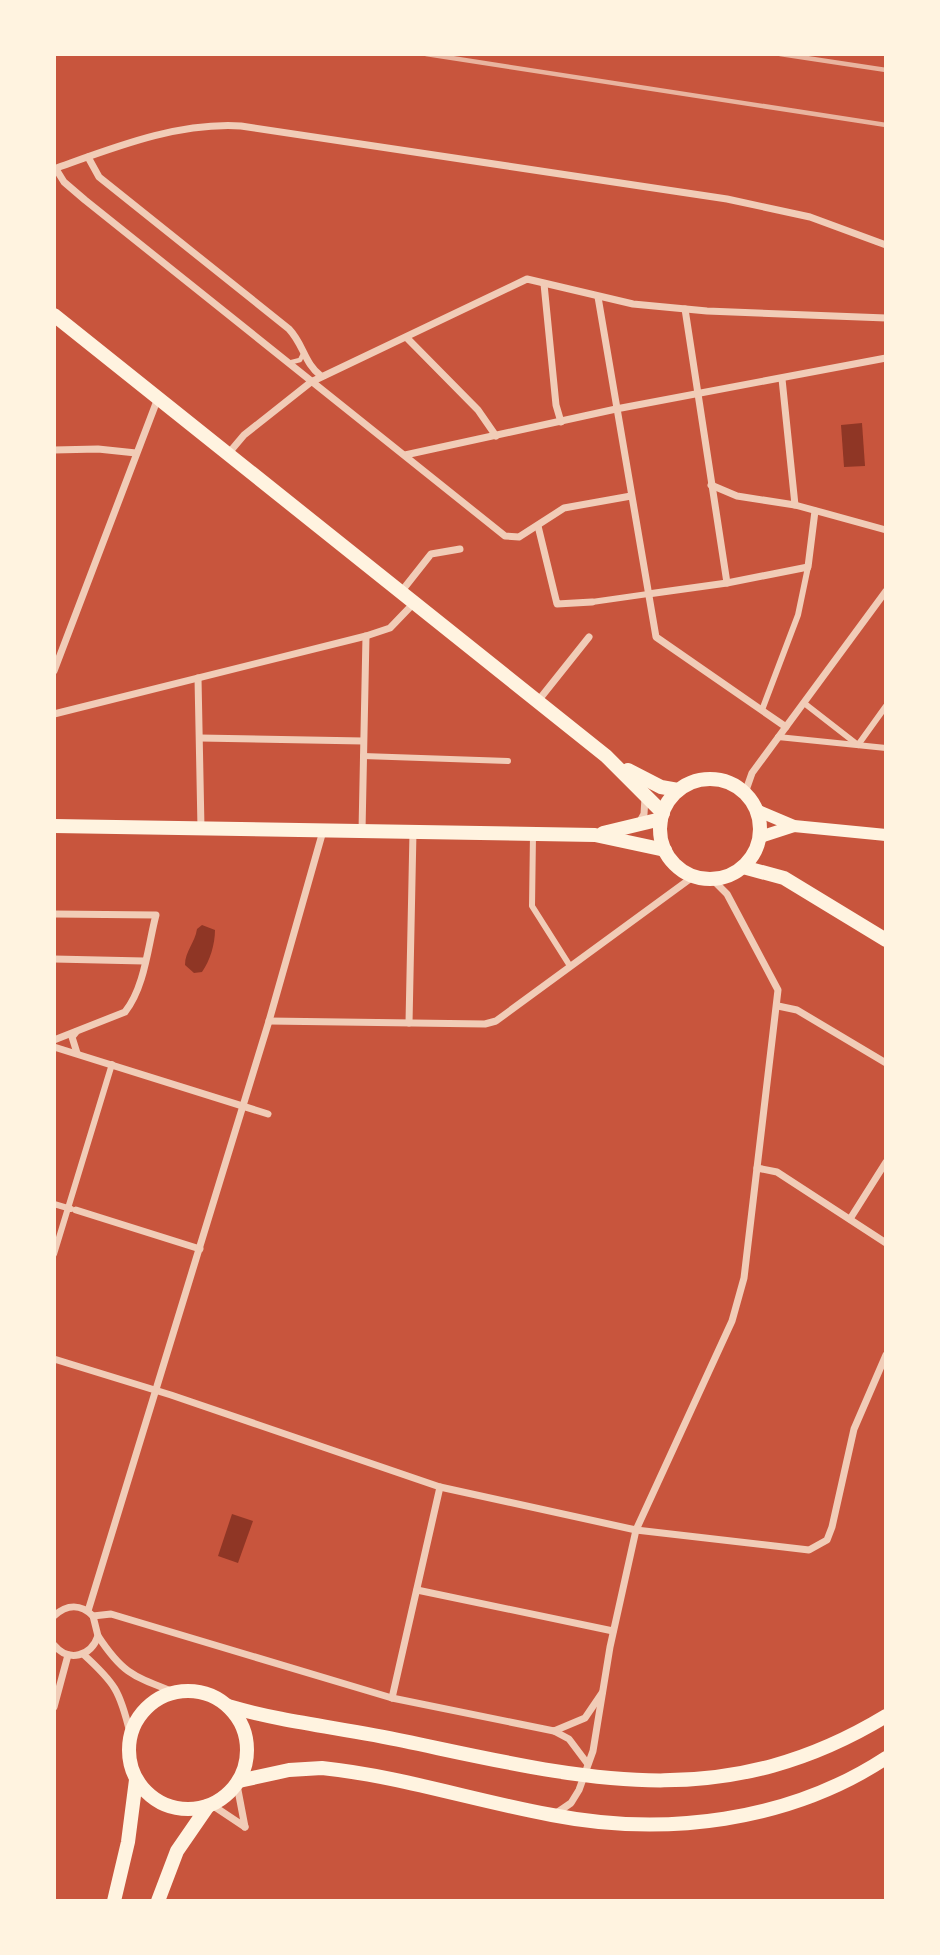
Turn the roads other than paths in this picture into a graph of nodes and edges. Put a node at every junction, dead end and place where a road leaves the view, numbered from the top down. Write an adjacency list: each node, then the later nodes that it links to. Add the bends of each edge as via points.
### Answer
1 (88, 157): 2 (street); 3 (street, via 170,132 219,124 241,126 727,199 810,216); 10 (street, via 99,177 289,330 299,340)
2 (55, 169): 12 (street, via 70,187)
3 (886, 245)
4 (544, 284): 5 (street); 9 (street, via 527,279); 19 (street)
5 (598, 297): 6 (street); 18 (street)
6 (685, 309): 8 (street); 16 (street)
7 (54, 314): 17 (main road)
8 (886, 318)
9 (407, 338): 13 (street); 20 (street, via 478,410)
10 (303, 354): 12 (lane, via 300,360); 13 (street)
11 (886, 358): 14 (street)
12 (287, 363): 15 (street)
13 (321, 376): 15 (street)
14 (782, 379): 16 (street); 27 (street)
15 (311, 382): 23 (street, via 244,435); 24 (street)
16 (696, 395): 18 (street); 25 (street)
17 (159, 398): 22 (street); 23 (main road)
18 (616, 409): 19 (street); 26 (street)
19 (561, 422): 20 (street)
20 (496, 436): 24 (street)
21 (54, 450): 22 (street)
22 (136, 453): 41 (street)
23 (228, 454): 34 (main road)
24 (405, 455): 29 (street, via 510,539)
25 (712, 485): 27 (street, via 737,496); 33 (street)
26 (631, 496): 29 (street, via 564,508); 35 (street)
27 (795, 505): 28 (street)
28 (815, 511): 30 (street); 32 (street)
29 (538, 526): 38 (street, via 557,604)
30 (886, 530)
31 (460, 549): 34 (street, via 431,554)
32 (808, 566): 33 (street); 46 (street, via 798,615)
33 (727, 583): 35 (street)
34 (401, 592): 37 (main road)
35 (648, 594): 38 (street); 46 (street, via 661,642)
36 (884, 597): 44 (street)
37 (415, 603): 39 (street, via 390,628); 43 (main road)
38 (592, 603)
39 (366, 636): 42 (street); 51 (street)
40 (589, 637): 43 (street)
41 (54, 671)
42 (198, 678): 47 (street); 50 (street)
43 (538, 701): 56 (main road)
44 (804, 703): 48 (street); 52 (street)
45 (886, 706): 52 (street)
46 (762, 710): 48 (street)
47 (54, 715)
48 (786, 727): 49 (street)
49 (778, 737): 52 (street); 58 (street, via 752,774)
50 (200, 738): 51 (street); 65 (street)
51 (363, 741): 54 (street)
52 (858, 745): 53 (street)
53 (886, 748)
54 (363, 756): 55 (street); 67 (street)
55 (508, 761)
56 (614, 762): 57 (main road, via 661,787); 59 (main road)
57 (678, 790): 58 (main road, via 705,779 719,780); 61 (main road)
58 (745, 793): 60 (main road)
59 (645, 794): 61 (main road); 64 (street, via 644,814)
60 (756, 810): 63 (main road); 72 (main road)
61 (662, 816): 64 (main road); 73 (main road)
62 (54, 826): 65 (main road)
63 (794, 826): 71 (main road); 72 (main road)
64 (637, 827): 70 (main road)
65 (201, 828): 66 (main road)
66 (323, 830): 67 (main road); 84 (street)
67 (362, 831): 68 (main road)
68 (414, 832): 69 (main road); 85 (street)
69 (533, 834): 70 (main road); 82 (street, via 532,906)
70 (595, 835): 73 (main road)
71 (886, 835)
72 (758, 842): 74 (main road); 76 (main road)
73 (665, 850): 75 (main road, via 682,870)
74 (743, 867): 76 (main road); 77 (main road)
75 (694, 876): 77 (main road); 82 (street)
76 (784, 878): 79 (main road)
77 (712, 879): 83 (street, via 739,915 778,990)
78 (54, 914): 81 (street, via 156,915)
79 (886, 940)
80 (54, 959): 81 (street)
81 (144, 961): 86 (street, via 125,1012)
82 (570, 966): 85 (street, via 496,1021)
83 (779, 1006): 90 (street, via 797,1010); 95 (street)
84 (269, 1021): 85 (street); 92 (street)
85 (408, 1023)
86 (77, 1030): 87 (street); 89 (street, via 72,1037)
87 (54, 1040)
88 (54, 1047): 89 (street)
89 (77, 1053): 91 (street)
90 (886, 1063)
91 (112, 1064): 92 (street); 97 (street)
92 (243, 1104): 93 (street); 100 (street)
93 (268, 1114)
94 (886, 1162): 98 (street)
95 (757, 1168): 98 (street, via 777,1172); 106 (street, via 740,1300)
96 (54, 1204): 97 (street)
97 (72, 1209): 100 (street); 101 (street)
98 (850, 1219): 99 (street)
99 (886, 1243)
100 (200, 1249): 104 (street)
101 (54, 1254)
102 (886, 1355): 106 (street, via 854,1429 827,1540 809,1550)
103 (54, 1359): 104 (street)
104 (156, 1390): 105 (street); 110 (street)
105 (440, 1487): 106 (street); 107 (street)
106 (636, 1530): 112 (street)
107 (416, 1590): 112 (street); 119 (street)
108 (54, 1603): 109 (street)
109 (66, 1607): 110 (street); 111 (street)
110 (91, 1613): 113 (street); 119 (street, via 111,1614)
111 (54, 1616)
112 (614, 1631): 118 (street)
113 (99, 1636): 115 (street); 117 (street, via 132,1676)
114 (54, 1646): 116 (street)
115 (83, 1654): 116 (street); 124 (street, via 117,1689)
116 (68, 1655): 121 (street)
117 (174, 1692): 120 (main road, via 203,1692); 124 (main road, via 155,1700 140,1714)
118 (602, 1692): 123 (street, via 584,1718); 126 (street, via 593,1751)
119 (392, 1698): 123 (street)
120 (228, 1706): 126 (main road, via 289,1723 351,1729); 128 (main road, via 245,1733 248,1749)
121 (54, 1707)
122 (886, 1716): 126 (main road, via 792,1761 721,1778 628,1782)
123 (554, 1731): 126 (street, via 569,1739)
124 (130, 1733): 127 (main road, via 128,1749)
125 (886, 1758): 130 (main road, via 801,1798 765,1811 719,1819 626,1824)
126 (585, 1770): 130 (street, via 570,1803)
127 (136, 1780): 129 (main road, via 149,1796 167,1806 188,1810); 131 (main road)
128 (238, 1783): 129 (main road); 129 (street, via 245,1827); 130 (main road, via 289,1770 345,1771)
129 (210, 1806): 132 (main road, via 177,1851)
130 (554, 1815)
131 (114, 1901)
132 (158, 1901)

